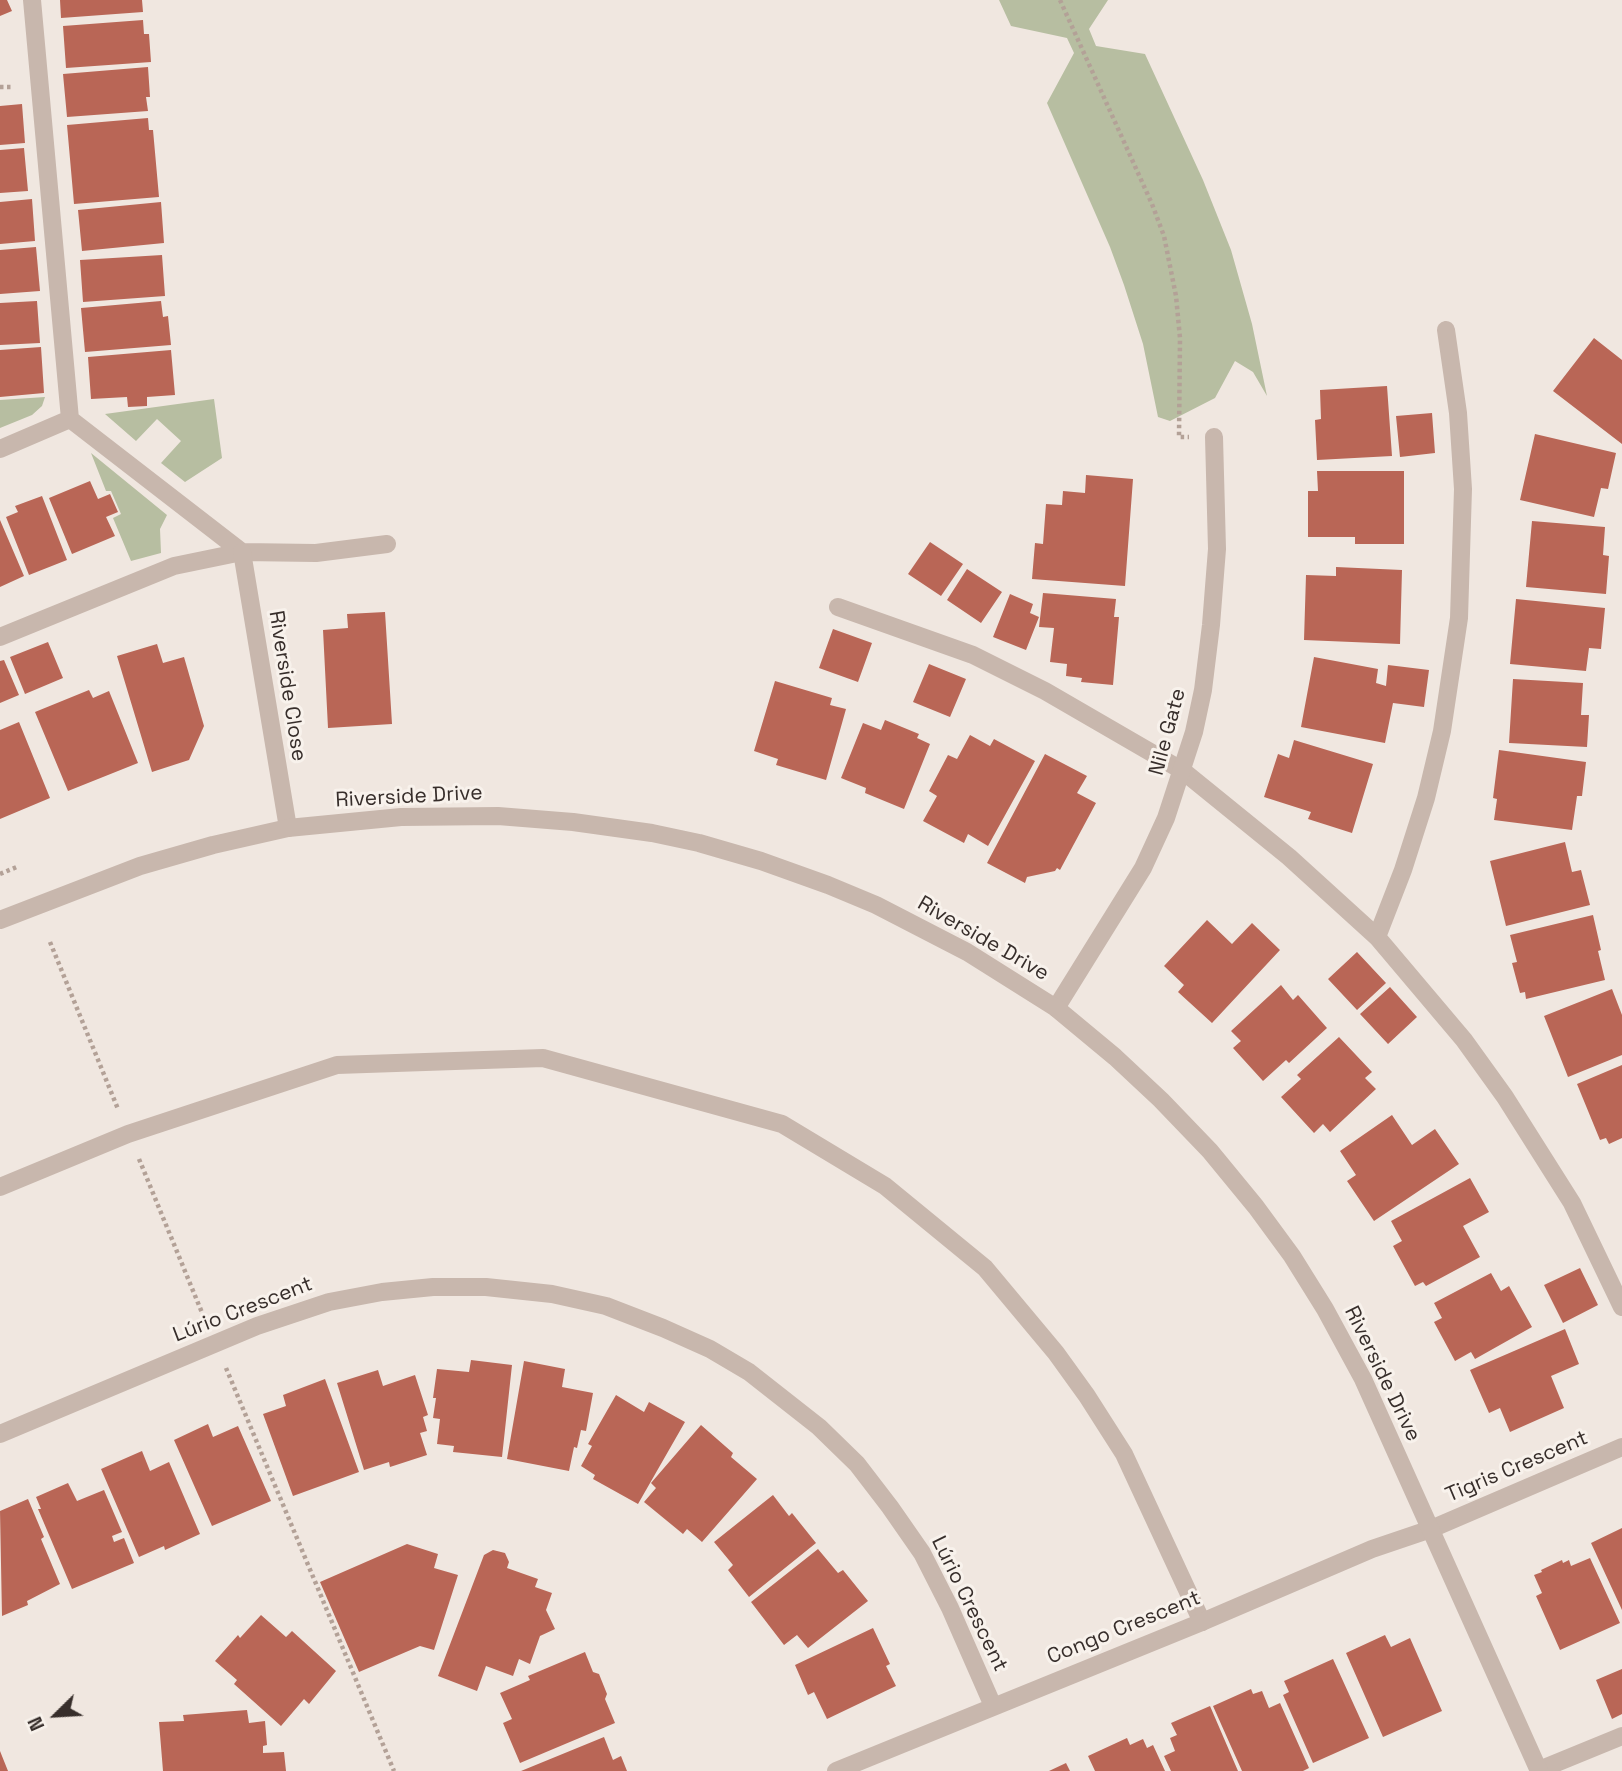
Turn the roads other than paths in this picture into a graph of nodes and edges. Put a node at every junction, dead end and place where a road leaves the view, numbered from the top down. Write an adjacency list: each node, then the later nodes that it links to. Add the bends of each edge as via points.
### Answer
1 (32, 0): 3 (street)
2 (1446, 330): 13 (street, via 1464,489 1459,618 1442,731 1426,798)
3 (70, 419): 5 (street); 7 (street)
4 (1214, 437): 10 (street, Nile Gate, via 1217,549 1211,625 1203,690)
5 (0, 449)
6 (387, 544): 7 (street, via 316,553)
7 (242, 552): 9 (street, via 174,566); 11 (street, Riverside Close)
8 (838, 607): 10 (street, via 974,655)
9 (0, 636)
10 (1183, 772): 13 (street, via 1289,857); 14 (street, Nile Gate, via 1143,868)
11 (288, 828): 12 (street, Riverside Drive, via 141,866); 14 (street, Riverside Drive, via 401,817 498,816 573,822 699,843 773,865 876,905 967,952)
12 (0, 920)
13 (1377, 936): 16 (street, via 1465,1041 1505,1097 1572,1203)
14 (1056, 1009): 19 (street, Riverside Drive, via 1161,1100 1218,1161 1292,1255 1363,1379)
15 (0, 1186): 20 (street, via 128,1134 337,1065 543,1058 782,1124 885,1186 985,1268 1056,1353 1124,1454)
16 (1622, 1307)
17 (0, 1434): 21 (street, Lúrio Crescent, via 257,1326 329,1302 433,1287 486,1287 606,1306 710,1349 749,1371 857,1464 922,1553)
18 (1622, 1447): 19 (street, Tigris Crescent)
19 (1431, 1529): 20 (street, Congo Crescent, via 1372,1549); 24 (street, Riverside Drive)
20 (1202, 1622): 21 (street, Congo Crescent)
21 (993, 1706): 23 (street, Congo Crescent)
22 (1622, 1736): 24 (street)
23 (835, 1771)
24 (1539, 1771)

